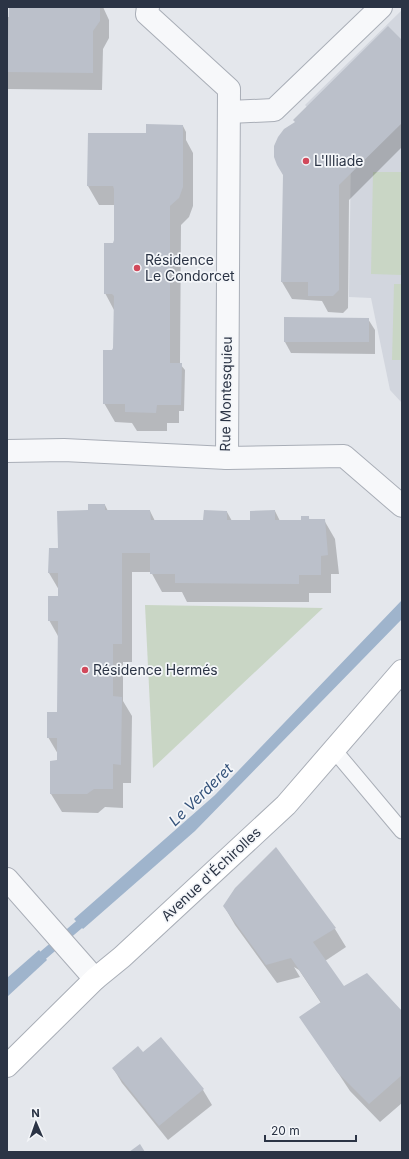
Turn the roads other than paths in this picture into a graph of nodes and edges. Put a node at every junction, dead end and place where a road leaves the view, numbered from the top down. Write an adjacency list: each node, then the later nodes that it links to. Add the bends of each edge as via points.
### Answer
1 (148, 7): 3 (street, Rue Montesquieu, via 147,14 229,89)
2 (381, 7): 3 (street, via 274,110)
3 (229, 112): 5 (street, Rue Montesquieu)
4 (7, 451): 5 (street, Rue Montesquieu, via 64,450)
5 (227, 458): 6 (street, via 344,456)
6 (402, 506)
7 (402, 671): 8 (street, Avenue d'Échirolles)
8 (334, 750): 9 (lane); 11 (street, Avenue d'Échirolles, via 286,805)
9 (402, 831)
10 (7, 879): 11 (street)
11 (95, 979): 12 (street, Avenue d'Échirolles)
12 (7, 1066)

